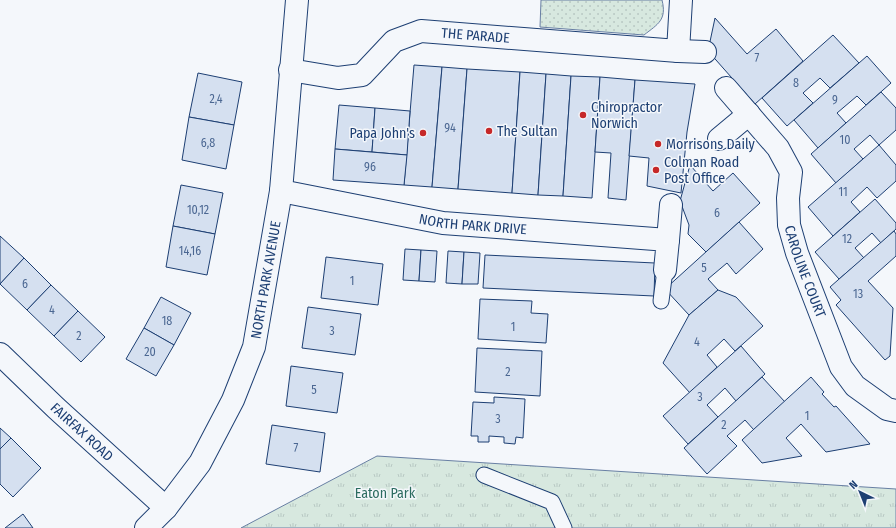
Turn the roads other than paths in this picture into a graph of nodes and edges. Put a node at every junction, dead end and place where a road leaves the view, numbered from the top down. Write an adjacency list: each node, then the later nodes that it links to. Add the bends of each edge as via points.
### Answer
1 (297, 0): 5 (street, NORTH PARK AVENUE)
2 (681, 0): 3 (street)
3 (678, 51): 4 (street, THE PARADE); 5 (street, THE PARADE, via 421,31 394,41 362,75 338,78)
4 (705, 52)
5 (290, 70): 9 (street, NORTH PARK AVENUE)
6 (726, 88): 7 (street, CAROLINE COURT)
7 (749, 114): 8 (street); 15 (street, CAROLINE COURT, via 778,148 792,172 788,198 789,225 797,253 841,367 855,386 887,409)
8 (719, 140)
9 (281, 191): 11 (street, NORTH PARK DRIVE, via 443,223); 17 (street, NORTH PARK AVENUE, via 254,347 233,400 200,463)
10 (671, 205): 11 (street)
11 (668, 240): 12 (street)
12 (665, 270): 13 (lane)
13 (661, 301)
14 (0, 354): 17 (street, FAIRFAX ROAD)
15 (896, 411)
16 (484, 475): 19 (lane, via 552,502)
17 (166, 508): 18 (street, NORTH PARK AVENUE)
18 (146, 528)
19 (564, 528)

